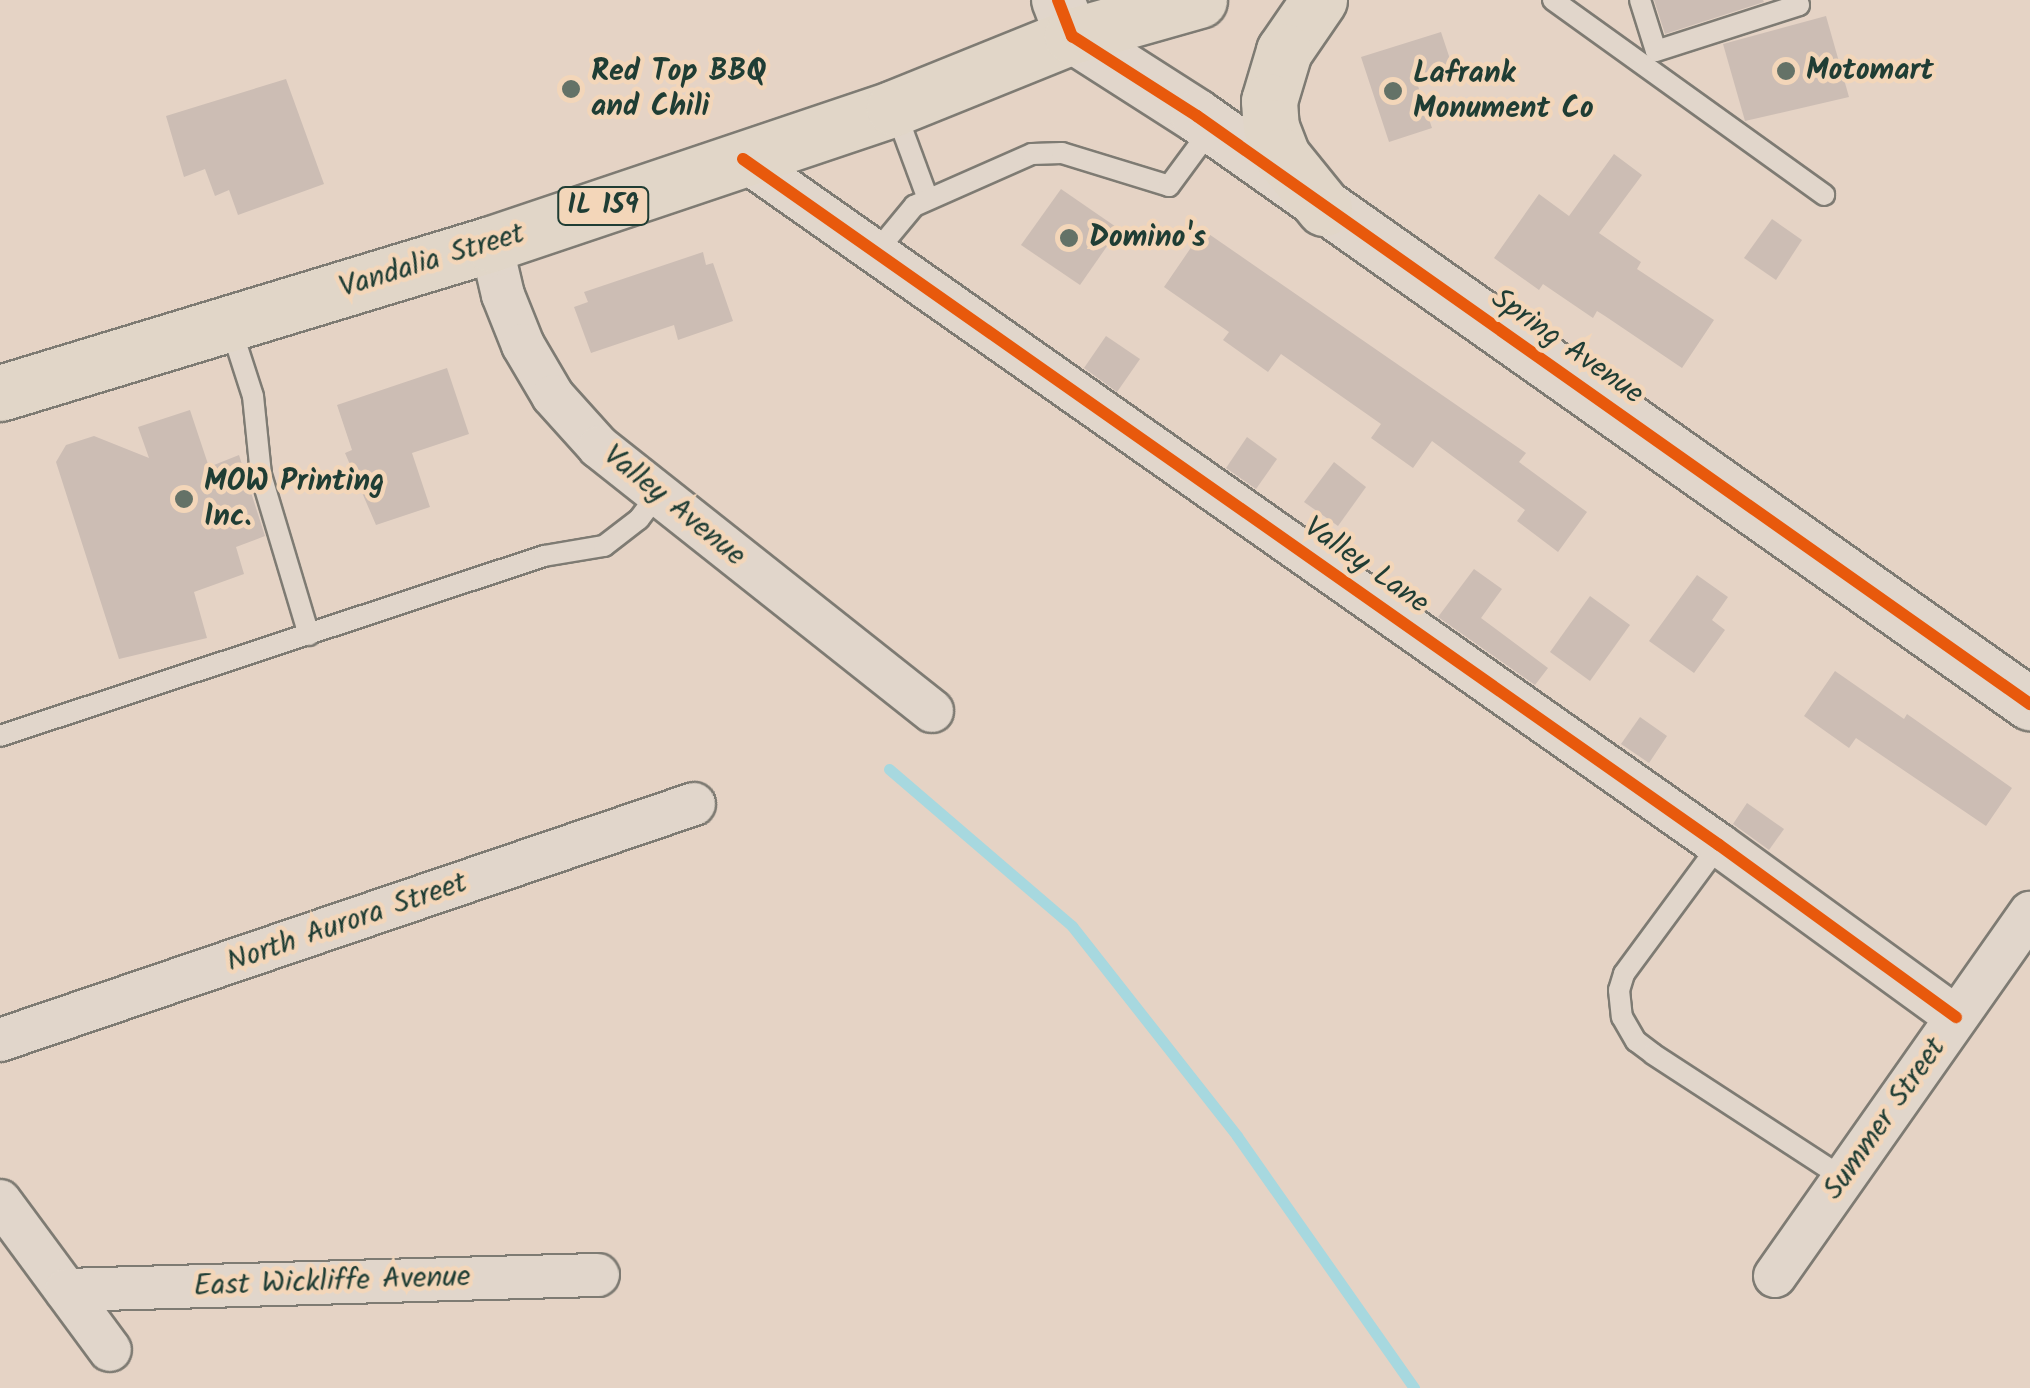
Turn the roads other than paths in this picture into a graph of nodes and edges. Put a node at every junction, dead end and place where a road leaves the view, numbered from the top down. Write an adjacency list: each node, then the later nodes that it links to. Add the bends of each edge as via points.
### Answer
1 (1199, 0): 6 (main road, Vandalia Street / IL 159)
2 (1319, 0): 14 (main road, via 1284,50 1269,100 1282,156)
3 (1552, 0): 8 (lane)
4 (1640, 0): 7 (lane)
5 (1797, 0): 7 (lane, via 1798,5)
6 (1065, 18): 9 (main road, Vandalia Street / IL 159); 10 (street, Spring Avenue)
7 (1656, 50): 8 (lane)
8 (1630, 58): 12 (lane)
9 (894, 108): 11 (main road, Vandalia Street / IL 159); 13 (lane)
10 (1212, 128): 13 (lane, via 1168,186 1044,152); 14 (street, Spring Avenue)
11 (743, 159): 15 (main road, Vandalia Street / IL 159); 16 (street, Valley Lane)
12 (1824, 195)
13 (928, 199): 16 (lane, via 902,217)
14 (1324, 208): 21 (street, Spring Avenue)
15 (491, 244): 17 (main road, Vandalia Street / IL 159); 19 (street, Valley Avenue, via 522,344 554,396 599,447)
16 (876, 252): 25 (street, Valley Lane)
17 (230, 323): 18 (main road, Vandalia Street / IL 159); 20 (lane, via 254,396 261,475)
18 (0, 393)
19 (658, 494): 20 (lane, via 639,520 604,546 544,556); 22 (street, Valley Avenue)
20 (308, 634): 23 (lane)
21 (2030, 704)
22 (932, 711)
23 (0, 736)
24 (694, 804): 28 (street, North Aurora Street)
25 (1719, 844): 27 (street, Valley Lane); 29 (lane, via 1624,974 1618,990 1622,1017 1653,1054)
26 (2030, 913): 27 (street, Summer Street)
27 (1956, 1018): 29 (street, Summer Street)
28 (0, 1040)
29 (1843, 1178): 32 (street, Summer Street)
30 (0, 1201): 33 (street)
31 (598, 1275): 33 (street, East Wickliffe Avenue)
32 (1775, 1276)
33 (66, 1290): 34 (street)
34 (110, 1350)

